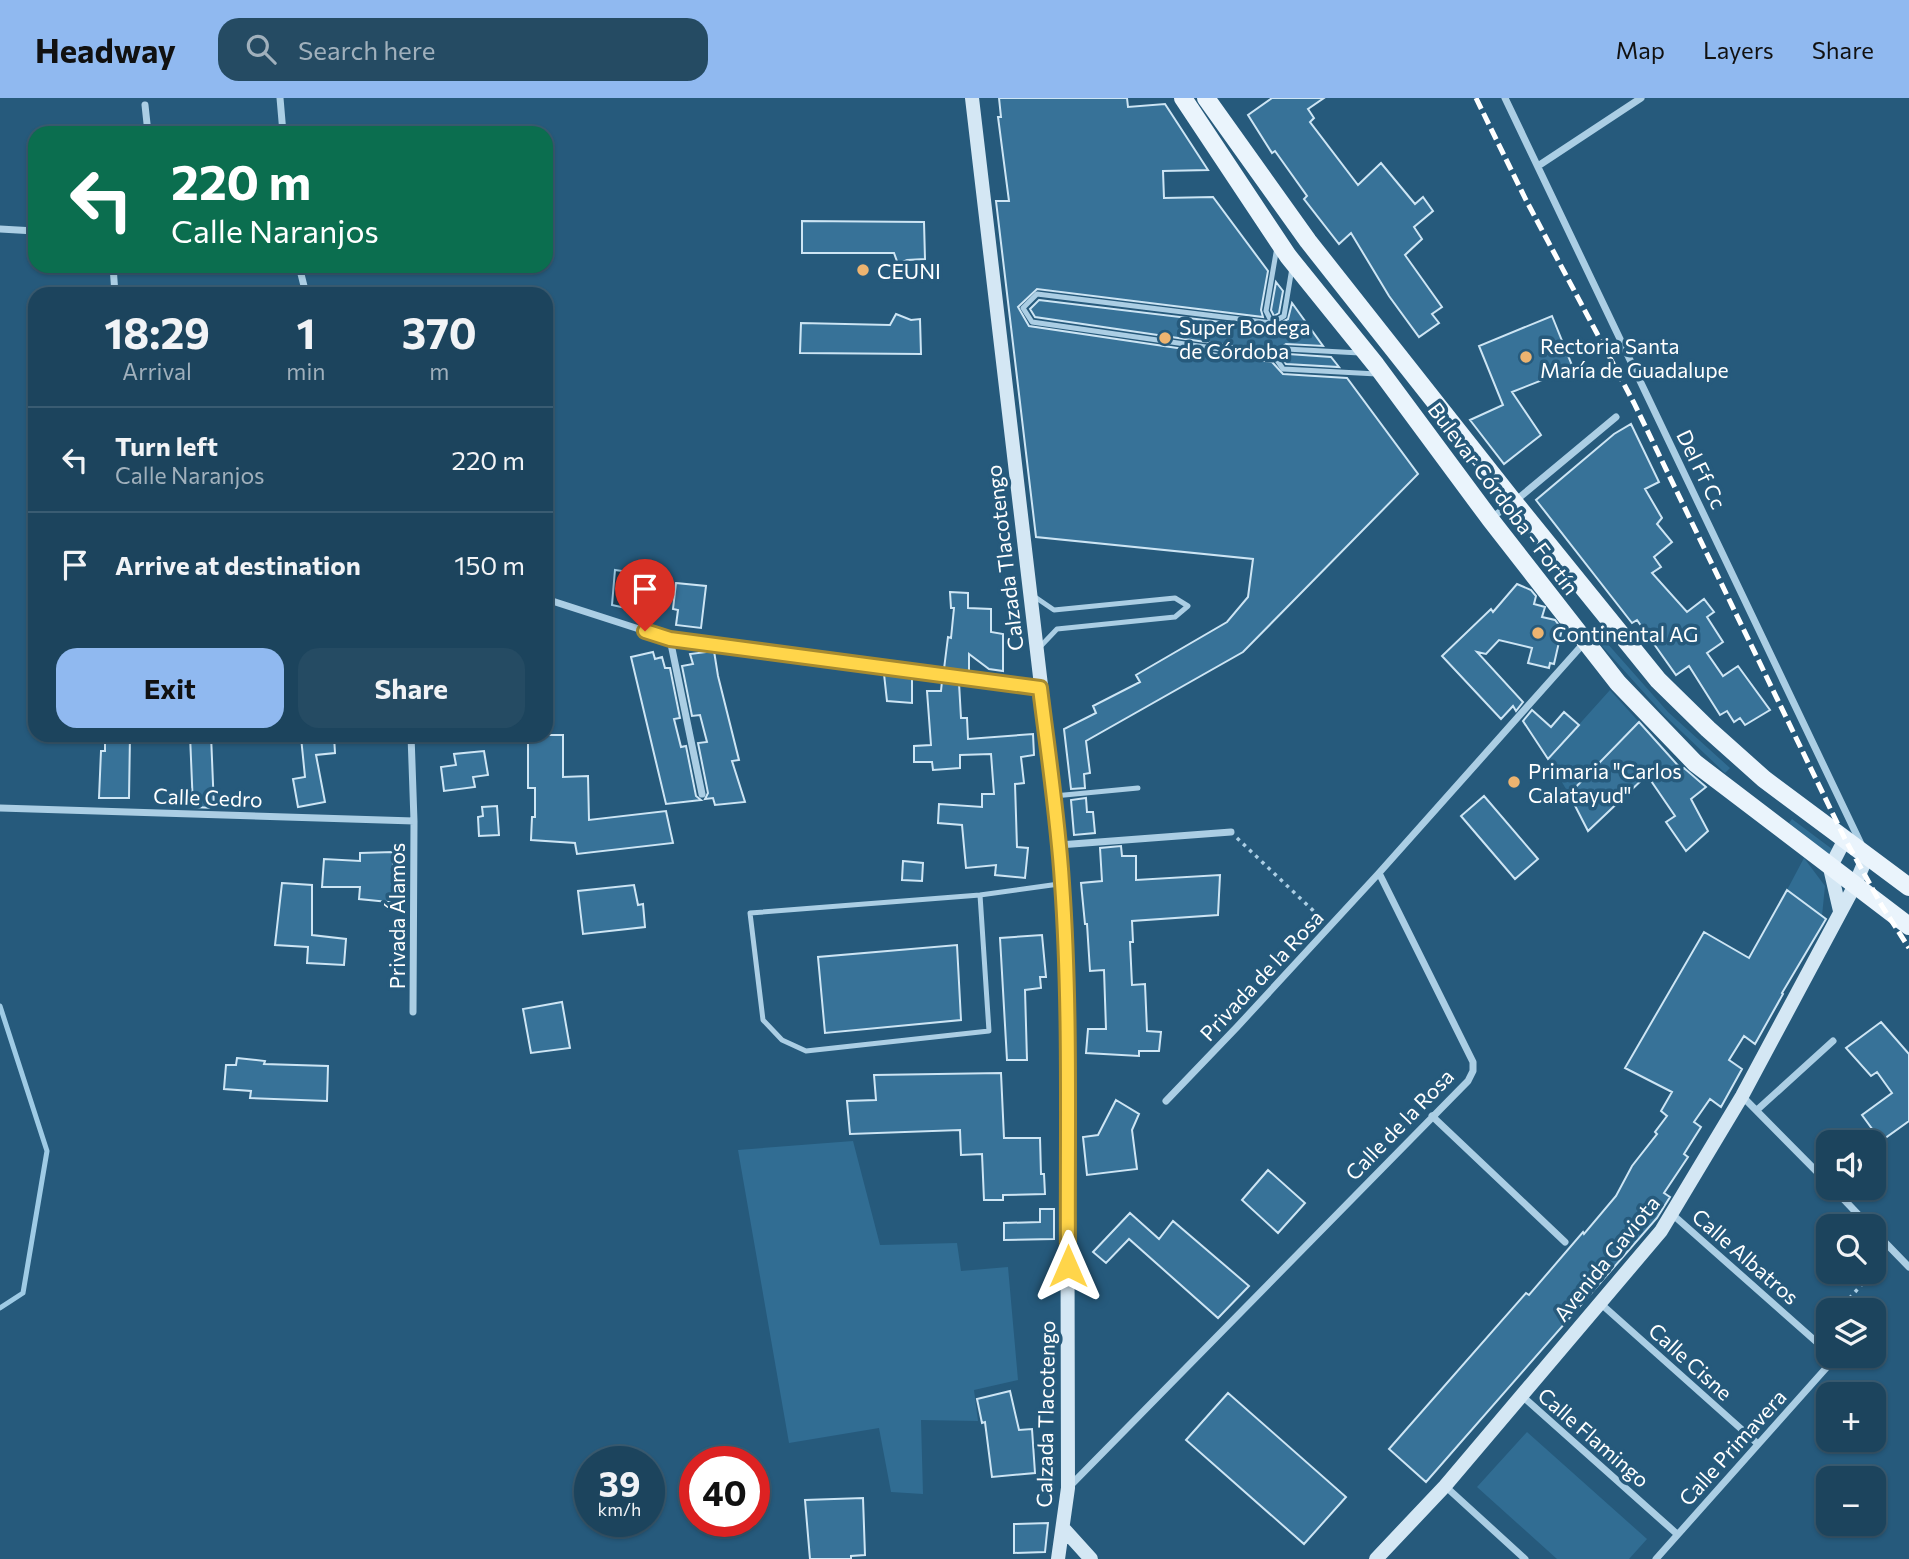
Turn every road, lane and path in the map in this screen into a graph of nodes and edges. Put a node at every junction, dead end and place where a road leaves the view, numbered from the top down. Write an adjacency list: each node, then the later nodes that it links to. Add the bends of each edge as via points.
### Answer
1 (280, 98): 9 (street)
2 (972, 98): 23 (street, Calzada Tlacotengo)
3 (1183, 98): 13 (main road, Bulevar Córdoba - Fortín)
4 (1206, 98): 14 (main road, Bulevar Córdoba - Fortín)
5 (1505, 98): 10 (street, Del Ff Cc)
6 (1641, 98): 10 (street)
7 (145, 105): 8 (street)
8 (147, 126)
9 (282, 126)
10 (1538, 166): 40 (street, Del Ff Cc)
11 (0, 229): 12 (street)
12 (28, 231)
13 (1278, 240): 15 (main road, Bulevar Córdoba - Fortín); 16 (lane, via 1266,311)
14 (1308, 242): 15 (main road); 17 (main road, Bulevar Córdoba - Fortín)
15 (1291, 259): 16 (lane, via 1284,316); 19 (main road, Bulevar Córdoba - Fortín)
16 (1272, 323): 18 (lane, via 1037,294 1023,307 1032,323)
17 (1396, 351): 19 (main road); 21 (main road, Bulevar Córdoba - Fortín)
18 (1275, 356): 19 (lane, via 1286,349); 19 (lane, via 1283,369)
19 (1375, 364): 22 (main road, Bulevar Córdoba - Fortín)
20 (1616, 417): 21 (street)
21 (1514, 502): 22 (street); 30 (main road, Bulevar Córdoba - Fortín, via 1658,680)
22 (1490, 519): 26 (main road, Bulevar Córdoba - Fortín)
23 (1029, 593): 27 (street, Calzada Tlacotengo); 27 (lane, via 1054,610 1175,598 1188,606 1175,617 1057,629)
24 (553, 600): 25 (street)
25 (670, 639): 28 (street); 32 (street)
26 (1584, 643): 34 (main road, Bulevar Córdoba - Fortín, via 1650,719); 42 (street)
27 (1036, 651): 28 (street, Calzada Tlacotengo)
28 (1040, 688): 33 (street, Calzada Tlacotengo)
29 (411, 742): 36 (street, Privada Álamos)
30 (1764, 779): 34 (main road); 38 (main road, Bulevar Córdoba - Fortín)
31 (1138, 788): 33 (lane)
32 (702, 794)
33 (1054, 796): 39 (street, Calzada Tlacotengo)
34 (1745, 803): 41 (main road, Bulevar Córdoba - Fortín)
35 (0, 808): 36 (street, Calle Cedro)
36 (414, 821): 50 (street, Privada Álamos)
37 (1231, 832): 39 (street); 48 (path)
38 (1845, 839): 40 (main road, Bulevar Córdoba - Fortín); 41 (street)
39 (1059, 845): 43 (street, Calzada Tlacotengo)
40 (1867, 856): 44 (street, Avenida Gaviota); 45 (main road, Bulevar Córdoba - Fortín)
41 (1830, 868): 44 (main road, Bulevar Córdoba - Fortín); 47 (street)
42 (1380, 873): 48 (street, Privada de la Rosa); 55 (street, Calle de la Rosa, via 1473,1062 1468,1080)
43 (1062, 884): 46 (lane); 71 (street, Calzada Tlacotengo, via 1067,1015)
44 (1855, 885): 47 (street, Avenida Gaviota); 49 (main road, Bulevar Córdoba - Fortín)
45 (1909, 887)
46 (980, 895): 46 (lane, via 750,912 763,1020 782,1040 806,1051 989,1031)
47 (1840, 911): 52 (street, Avenida Gaviota)
48 (1330, 926): 53 (street, Privada de la Rosa)
49 (1909, 926)
50 (413, 1012)
51 (1833, 1041): 54 (street)
52 (1742, 1096): 54 (street); 58 (street, Avenida Gaviota)
53 (1166, 1101)
54 (1757, 1110): 56 (street)
55 (1432, 1116): 60 (street); 71 (street, Calle de la Rosa)
56 (1816, 1171)
57 (1844, 1200): 59 (street)
58 (1671, 1214): 65 (street, Avenida Gaviota); 66 (street, Calle Albatros)
59 (1858, 1214)
60 (1565, 1242)
61 (1886, 1243): 62 (street)
62 (1909, 1266)
63 (1862, 1284): 64 (path)
64 (1850, 1298)
65 (1600, 1303): 68 (street, Avenida Gaviota); 69 (street, Calle Cisne)
66 (1816, 1342)
67 (1822, 1368): 69 (street, Calle Primavera)
68 (1520, 1395): 70 (street, Avenida Gaviota); 73 (street, Calle Flamingo)
69 (1758, 1444): 73 (street, Calle Primavera)
70 (1445, 1486): 76 (street, Avenida Gaviota); 77 (street)
71 (1068, 1488): 72 (street, Calzada Tlacotengo)
72 (1063, 1528): 74 (street, Calzada Tlacotengo); 75 (street)
73 (1677, 1534): 78 (street, Calle Primavera)
74 (1058, 1559)
75 (1091, 1559)
76 (1376, 1559)
77 (1525, 1559)
78 (1656, 1559)

